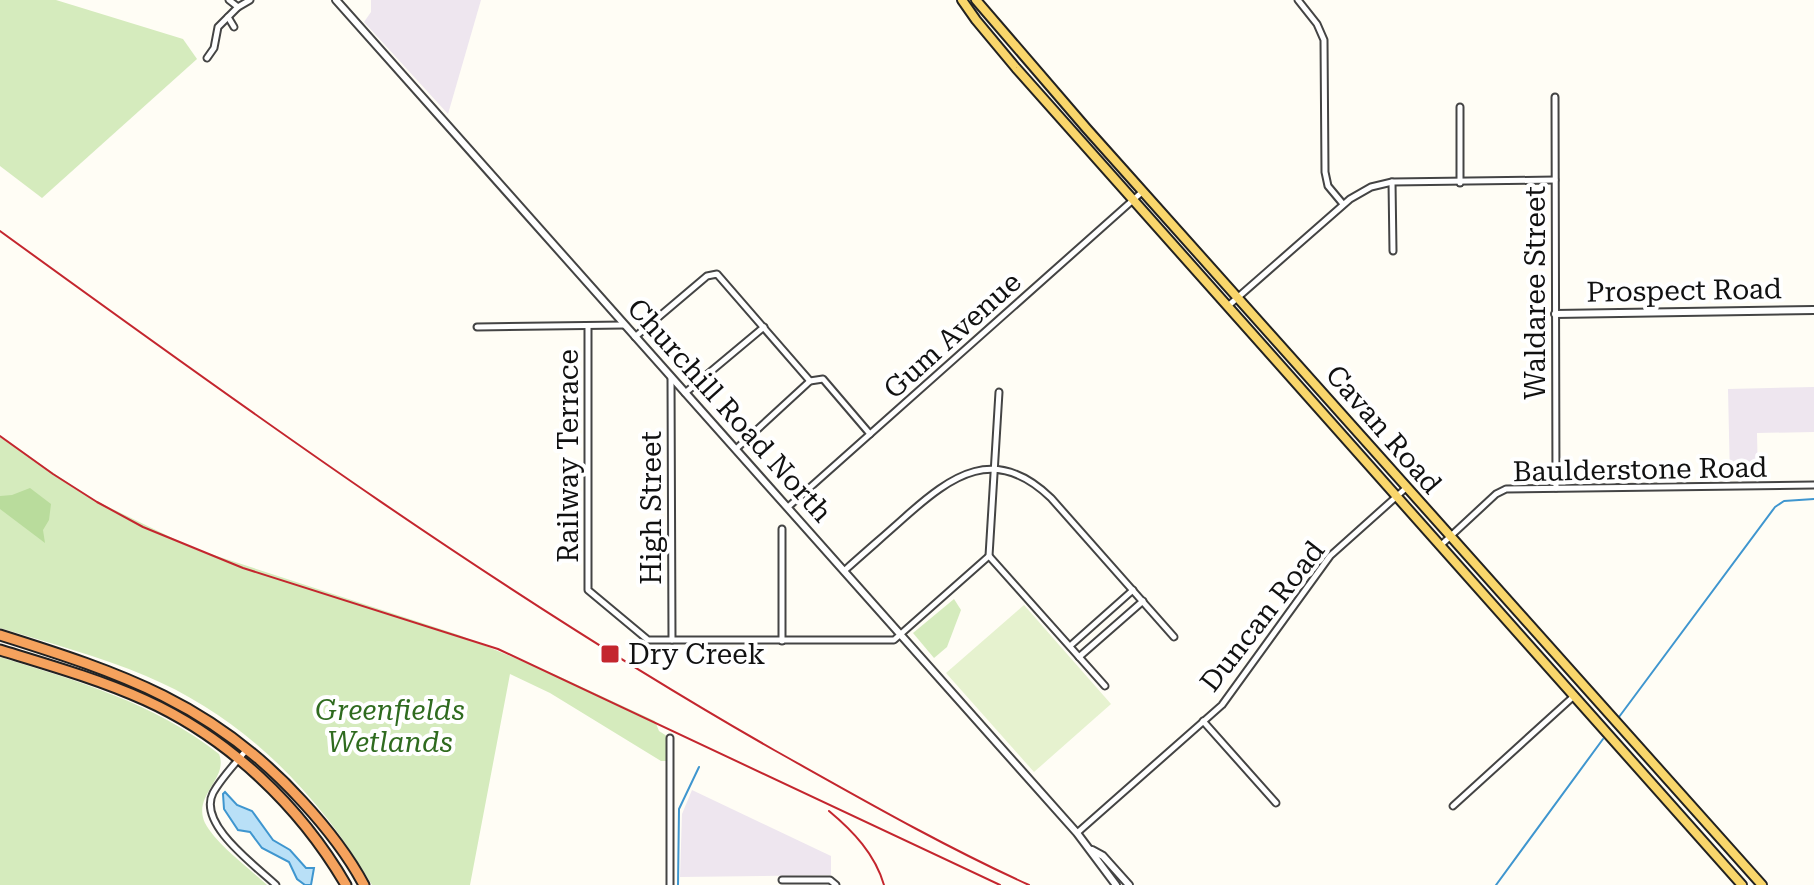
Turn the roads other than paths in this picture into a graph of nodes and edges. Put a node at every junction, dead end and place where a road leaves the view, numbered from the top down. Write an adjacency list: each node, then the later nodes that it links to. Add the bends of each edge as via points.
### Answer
1 (229, 0): 7 (street)
2 (250, 0): 7 (street)
3 (336, 0): 28 (street, Churchill Road North)
4 (962, 0): 12 (main road, Cavan Road)
5 (976, 0): 11 (main road, Cavan Road)
6 (1298, 0): 22 (street, via 1324,40 1325,172 1328,186)
7 (238, 7): 8 (street)
8 (228, 17): 9 (street); 10 (street, via 215,33)
9 (234, 27)
10 (207, 58)
11 (1025, 60): 12 (main road); 16 (main road, Cavan Road)
12 (1016, 68): 15 (main road, Cavan Road)
13 (1555, 97): 17 (street, Waldaree Street)
14 (1460, 107): 19 (street)
15 (1068, 126): 16 (main road); 21 (main road, Cavan Road)
16 (1087, 129): 20 (main road, Cavan Road)
17 (1555, 180): 19 (street); 27 (street, Waldaree Street)
18 (1392, 182): 19 (street); 22 (street, via 1371,187); 23 (street)
19 (1460, 183)
20 (1142, 192): 21 (street, Gum Avenue); 24 (main road, Cavan Road)
21 (1134, 200): 25 (main road, Cavan Road); 37 (street, Gum Avenue)
22 (1343, 204): 24 (street)
23 (1393, 251)
24 (1237, 297): 25 (street); 41 (main road, Cavan Road)
25 (1228, 306): 43 (main road, Cavan Road)
26 (1814, 310): 27 (street, Prospect Road)
27 (1555, 314): 42 (street, Waldaree Street)
28 (624, 325): 29 (street); 32 (street, Churchill Road North)
29 (588, 326): 30 (street); 55 (street, Railway Terrace, via 588,590 645,639)
30 (477, 327)
31 (764, 327): 32 (street, via 717,274 707,276); 34 (street); 36 (street)
32 (635, 337): 33 (street, Churchill Road North)
33 (671, 376): 36 (street, Churchill Road North); 55 (street, High Street)
34 (810, 381): 37 (street, via 823,379); 38 (street)
35 (999, 392): 39 (street)
36 (685, 393): 38 (street, Churchill Road North)
37 (870, 434): 44 (street, Gum Avenue)
38 (736, 449): 44 (street, Churchill Road North)
39 (995, 469): 48 (street); 49 (street, via 962,474 938,488); 50 (street, via 1040,487)
40 (1814, 485): 42 (street, Baulderstone Road)
41 (1406, 488): 43 (street, Duncan Road); 46 (main road, Cavan Road)
42 (1556, 488): 46 (street, Baulderstone Road, via 1502,491)
43 (1397, 496): 47 (main road, Cavan Road); 62 (street, Duncan Road, via 1330,556 1225,701)
44 (788, 507): 49 (street, Churchill Road North)
45 (782, 529): 56 (street)
46 (1450, 537): 47 (street, Baulderstone Road); 71 (main road, Cavan Road)
47 (1440, 546): 61 (main road, Cavan Road)
48 (989, 556): 53 (street); 57 (street)
49 (844, 571): 53 (street, Churchill Road North)
50 (1133, 590): 51 (street); 57 (street)
51 (1143, 601): 54 (street); 59 (street)
52 (0, 635): 64 (highway, via 128,678 187,706)
53 (901, 635): 56 (street, Railway Terrace, via 882,641); 68 (street, Churchill Road North)
54 (1174, 637)
55 (672, 640): 56 (street, Railway Terrace)
56 (782, 641)
57 (1070, 646): 59 (street)
58 (0, 650): 65 (highway, via 147,701)
59 (1079, 657): 60 (street)
60 (1105, 686)
61 (1574, 696): 67 (street); 70 (main road, Cavan Road)
62 (1203, 721): 66 (street); 68 (street, Duncan Road)
63 (670, 738): 80 (street)
64 (248, 747): 65 (street); 79 (highway, via 313,812)
65 (239, 759): 77 (street, via 212,794 211,818); 78 (highway, via 285,802)
66 (1276, 803)
67 (1453, 806)
68 (1077, 833): 69 (street, Churchill Road North)
69 (1092, 850): 73 (street, Churchill Road North); 74 (street, Churchill Road North)
70 (1725, 866): 76 (main road, Cavan Road); 81 (main road)
71 (1751, 873): 76 (street); 82 (main road, Cavan Road)
72 (782, 880): 75 (street)
73 (1113, 883)
74 (1125, 883)
75 (836, 884)
76 (1740, 884)
77 (276, 885)
78 (346, 885)
79 (364, 885)
80 (670, 885)
81 (1730, 885)
82 (1762, 885)

